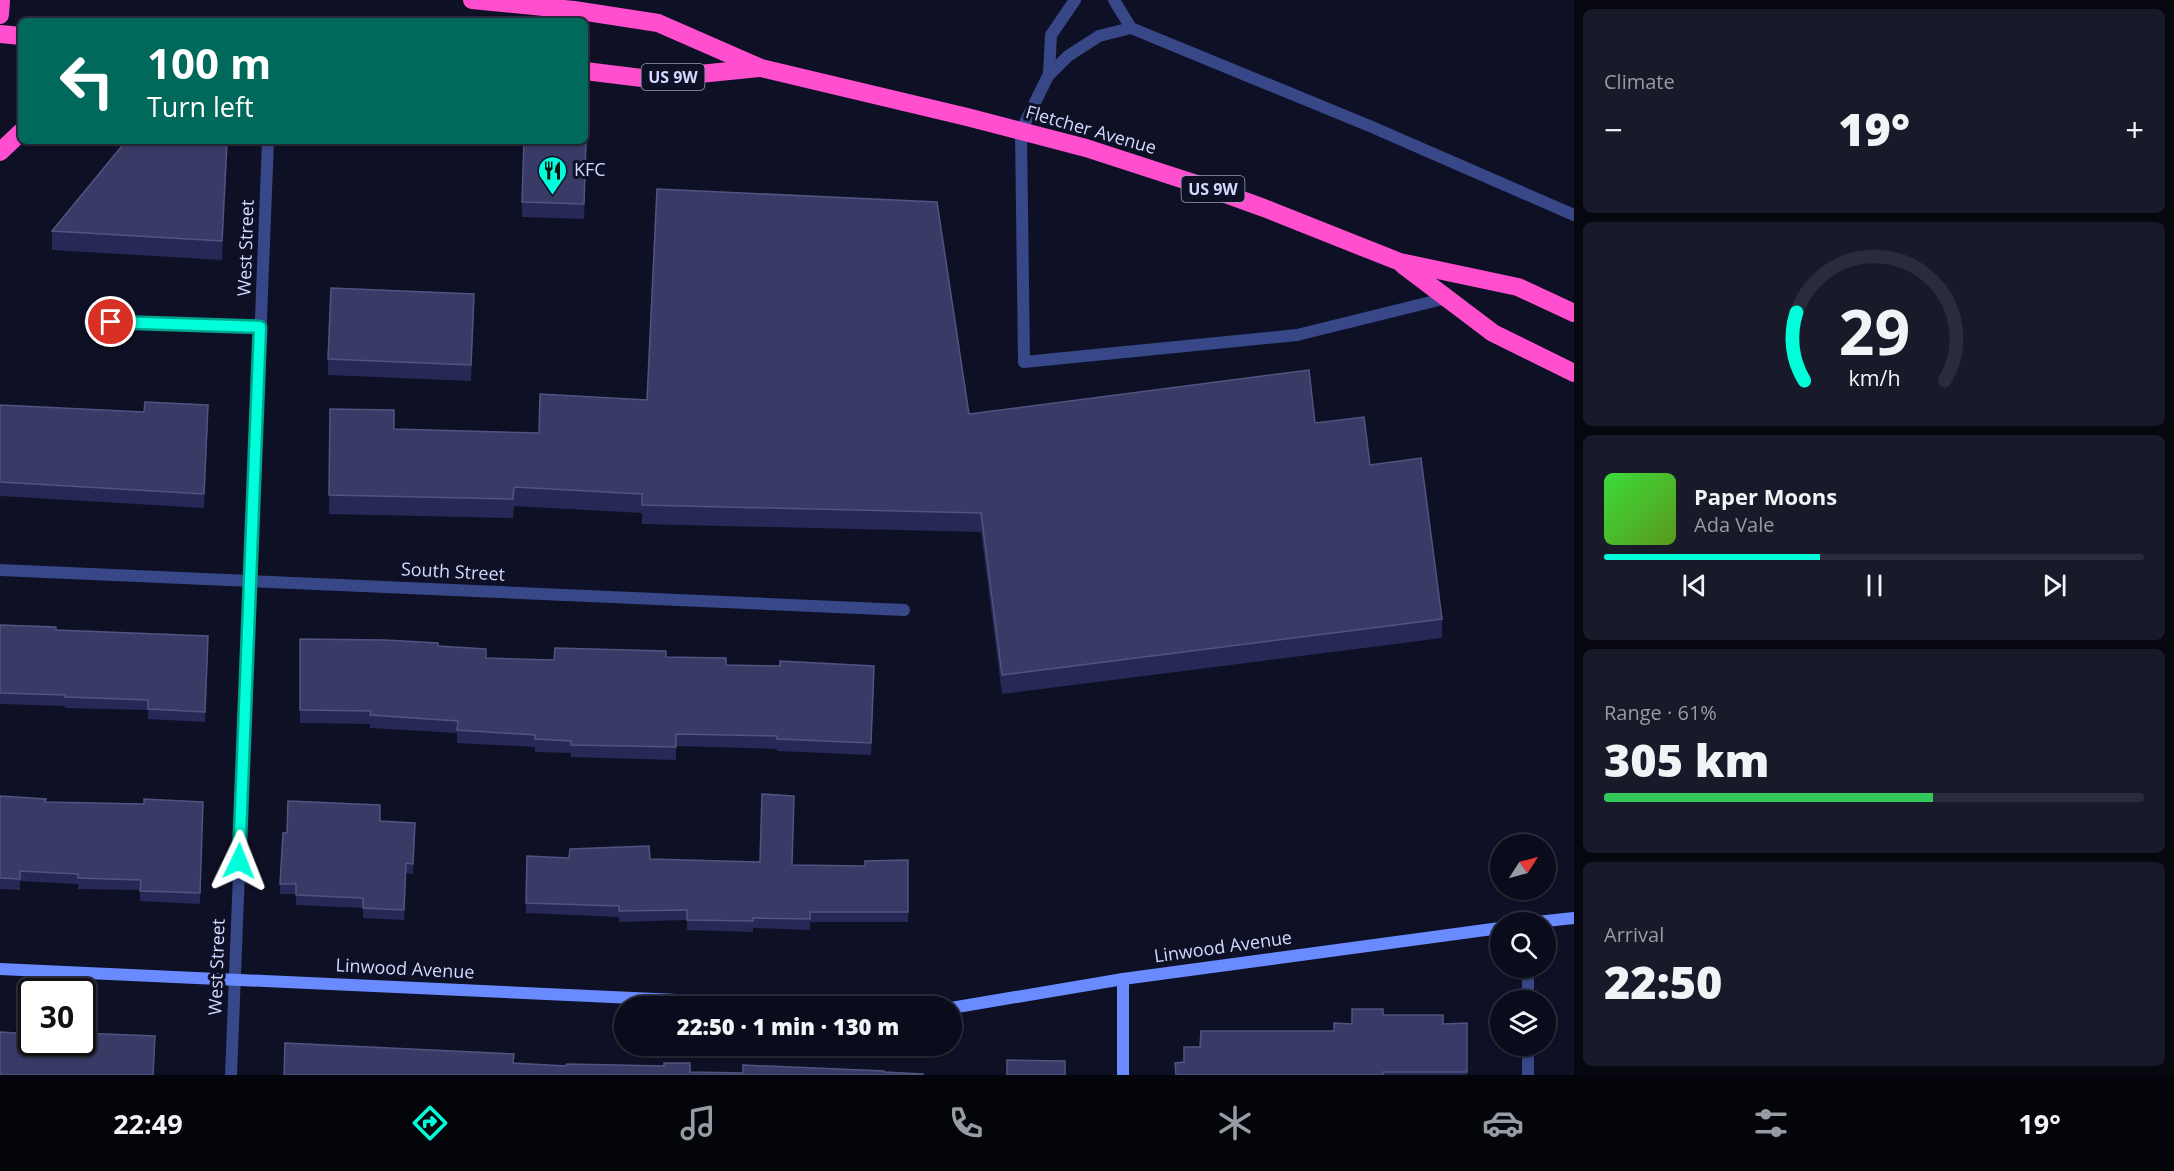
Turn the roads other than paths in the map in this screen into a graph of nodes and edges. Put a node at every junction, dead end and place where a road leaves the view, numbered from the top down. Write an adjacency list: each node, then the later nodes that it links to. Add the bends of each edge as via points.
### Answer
1 (1, 0): 5 (highway)
2 (472, 0): 9 (highway, Fletcher Avenue / US 9W, via 658,23)
3 (1076, 0): 11 (street, via 1051,35)
4 (1114, 0): 6 (street)
5 (0, 15)
6 (1131, 28): 11 (street, via 1083,44); 16 (street, via 1383,131)
7 (0, 34): 8 (highway)
8 (18, 36)
9 (760, 68): 10 (highway, Fletcher Avenue / US 9W, via 650,79); 12 (highway, Fletcher Avenue / US 9W)
10 (588, 71)
11 (1049, 74): 12 (street)
12 (1021, 131): 17 (highway, Fletcher Avenue / US 9W, via 1206,187); 18 (street, via 1024,362 1298,335)
13 (18, 135): 15 (highway)
14 (268, 144): 21 (street, West Street)
15 (0, 152)
16 (1574, 215)
17 (1400, 262): 18 (highway, Fletcher Avenue / US 9W); 19 (highway, Fletcher Avenue / US 9W, via 1518,286)
18 (1447, 298): 22 (highway, Fletcher Avenue / US 9W, via 1493,333)
19 (1574, 314)
20 (90, 322): 21 (street)
21 (260, 327): 24 (street, West Street)
22 (1574, 373)
23 (0, 570): 24 (street, South Street)
24 (250, 581): 25 (street, South Street); 30 (street, West Street)
25 (904, 610)
26 (1574, 918): 27 (street)
27 (1556, 920)
28 (1490, 929): 31 (street, Linwood Avenue)
29 (0, 969): 30 (street, Linwood Avenue)
30 (235, 979): 32 (street, Linwood Avenue); 35 (street, West Street)
31 (1123, 979): 33 (street, Linwood Avenue); 36 (street)
32 (614, 997)
33 (962, 1006)
34 (1528, 1056): 37 (street)
35 (231, 1075)
36 (1123, 1075)
37 (1528, 1075)

